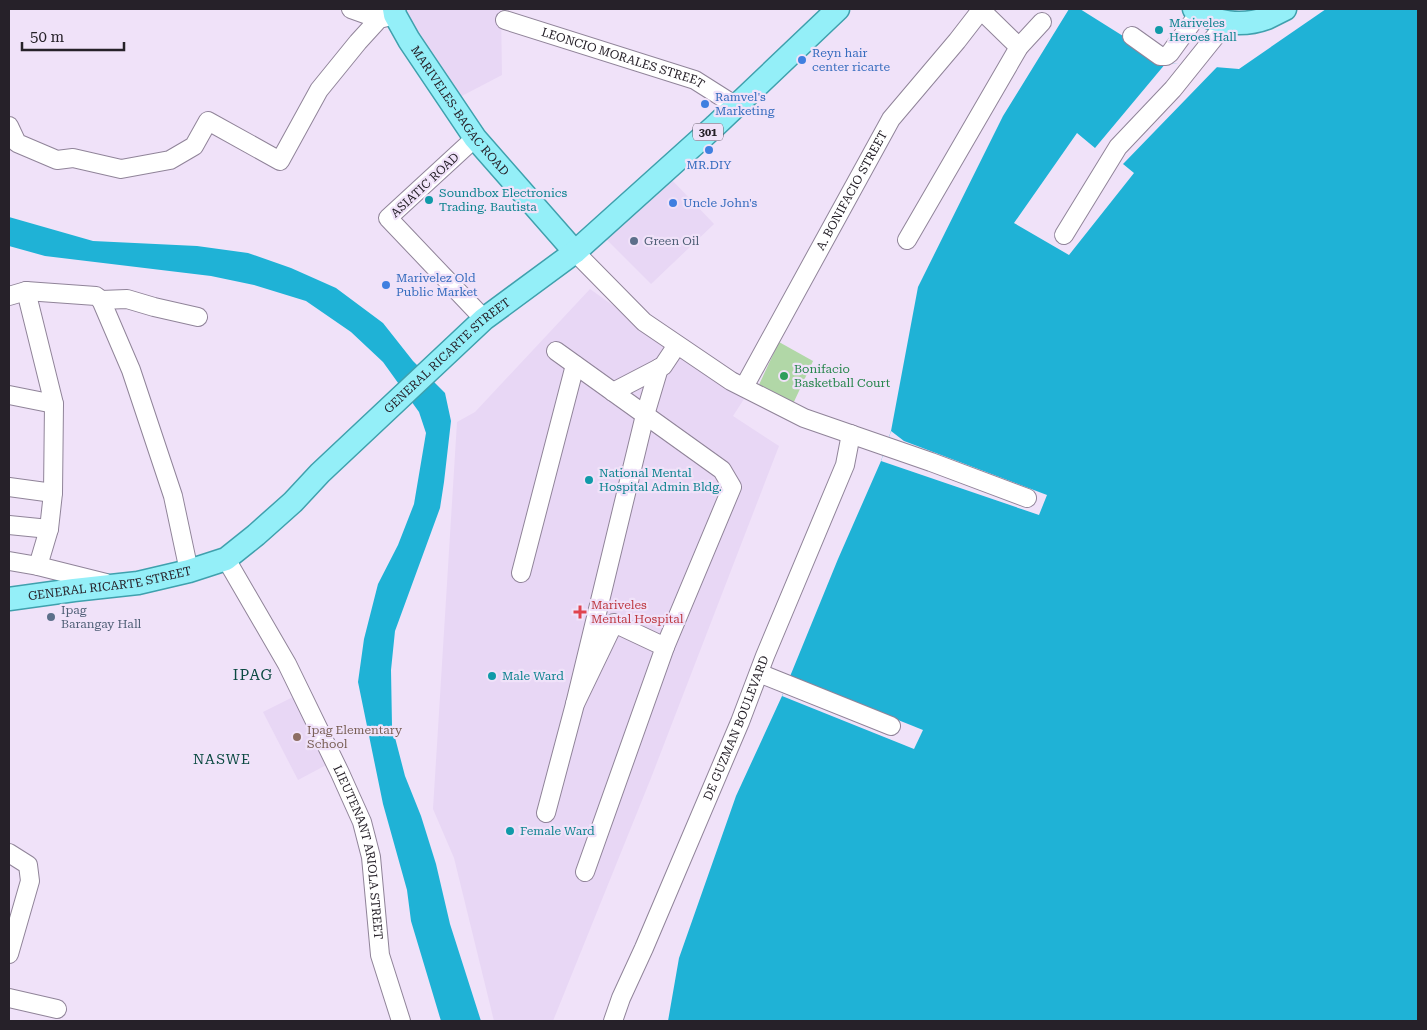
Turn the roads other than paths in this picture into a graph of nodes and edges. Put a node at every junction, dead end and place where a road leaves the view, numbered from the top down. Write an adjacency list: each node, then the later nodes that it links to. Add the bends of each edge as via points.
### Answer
1 (351, 9): 6 (street)
2 (838, 9): 12 (main road, GENERAL RICARTE STREET / 301)
3 (981, 9): 11 (street); 26 (street, A. BONIFACIO STREET, via 891,119)
4 (1285, 9): 9 (main road, via 1266,18)
5 (1197, 11): 9 (main road); 10 (street, via 1166,56 1160,56)
6 (389, 14): 13 (street, via 358,42 319,90 280,161 208,121 194,146 170,160 121,169 73,158 57,160 17,143); 14 (main road, MARIVELES-BAGAC ROAD)
7 (505, 20): 12 (street, LEONCIO MORALES STREET, via 695,80)
8 (1042, 22): 11 (street)
9 (1226, 23): 15 (street, via 1173,89 1118,147)
10 (1132, 36)
11 (1020, 47): 16 (street)
12 (736, 106): 17 (main road, GENERAL RICARTE STREET / 301)
13 (9, 126)
14 (475, 138): 17 (main road, MARIVELES-BAGAC ROAD); 21 (street, ASIATIC ROAD, via 388,218)
15 (1064, 235)
16 (907, 240)
17 (575, 252): 21 (main road, GENERAL RICARTE STREET / 301); 22 (street, via 644,322)
18 (17, 293): 19 (street, via 96,296); 29 (street)
19 (101, 300): 20 (street, via 127,299); 40 (street, via 131,370 173,496)
20 (198, 317)
21 (484, 319): 37 (main road, GENERAL RICARTE STREET / 301, via 293,502)
22 (677, 345): 25 (street); 26 (street)
23 (556, 351): 24 (street)
24 (576, 365): 27 (street); 41 (street)
25 (659, 368): 27 (street); 30 (street)
26 (744, 387): 31 (street, via 804,418)
27 (613, 392): 30 (street)
28 (9, 395): 29 (street)
29 (54, 404): 33 (street)
30 (646, 415): 44 (street, via 722,470 732,487); 46 (street)
31 (851, 434): 34 (street); 45 (street, DE GUZMAN BOULEVARD, via 845,465)
32 (9, 487): 33 (street)
33 (53, 493): 36 (street)
34 (1027, 498)
35 (9, 525): 36 (street)
36 (49, 529): 39 (street)
37 (226, 559): 40 (main road, GENERAL RICARTE STREET / 301); 54 (street, LIEUTENANT ARIOLA STREET, via 287,664 362,822 371,857 380,955)
38 (9, 561): 39 (street)
39 (38, 566): 42 (street)
40 (189, 571): 42 (main road, GENERAL RICARTE STREET / 301, via 138,583)
41 (521, 573)
42 (113, 585): 43 (main road, GENERAL RICARTE STREET / 301)
43 (9, 599)
44 (665, 647): 46 (street, via 614,622); 50 (street)
45 (759, 673): 47 (street); 55 (street, DE GUZMAN BOULEVARD)
46 (575, 704): 48 (street)
47 (891, 726)
48 (546, 813)
49 (9, 853): 51 (street, via 28,865 30,881)
50 (585, 872)
51 (9, 954)
52 (9, 998): 53 (street)
53 (57, 1009)
54 (401, 1021)
55 (613, 1021)

